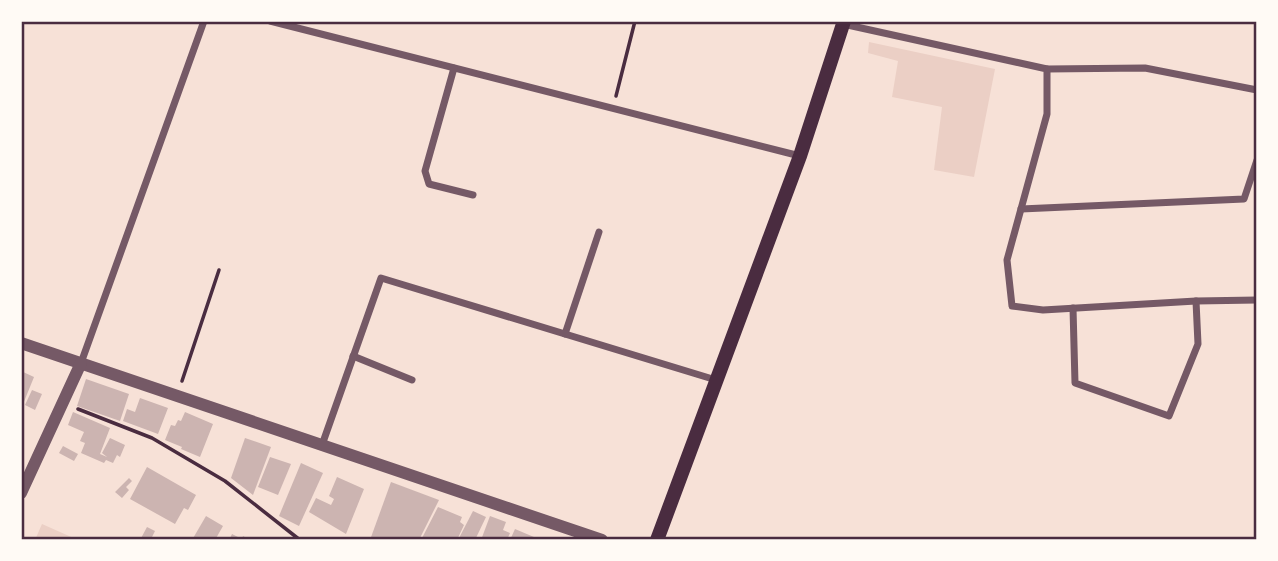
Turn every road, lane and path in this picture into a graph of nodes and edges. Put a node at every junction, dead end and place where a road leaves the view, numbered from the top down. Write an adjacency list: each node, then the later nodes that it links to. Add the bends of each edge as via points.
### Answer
1 (204, 21): 21 (street)
2 (270, 21): 5 (street)
3 (635, 21): 8 (path)
4 (844, 22): 6 (street); 9 (main road)
5 (454, 68): 8 (street); 11 (street, via 425,171 429,184)
6 (1047, 69): 7 (street, via 1145,68); 12 (street, via 1047,114)
7 (1257, 90)
8 (613, 108): 9 (street)
9 (800, 156): 23 (main road)
10 (1257, 160): 12 (street, via 1244,199)
11 (472, 195)
12 (1021, 209): 17 (street, via 1007,260 1012,306)
13 (599, 232): 18 (street)
14 (219, 270): 24 (path)
15 (1257, 300): 16 (street)
16 (1196, 301): 17 (street); 17 (street, via 1198,344 1168,416 1075,383)
17 (1073, 308)
18 (565, 334): 20 (street, via 381,278); 23 (street)
19 (21, 343): 21 (street)
20 (353, 356): 22 (street); 26 (street)
21 (81, 363): 24 (street); 25 (street)
22 (412, 380)
23 (716, 380): 30 (main road)
24 (177, 396): 26 (street)
25 (62, 403): 27 (street); 28 (path, via 152,438 225,481)
26 (321, 445): 29 (street)
27 (21, 493)
28 (300, 540)
29 (603, 540)
30 (657, 540)

